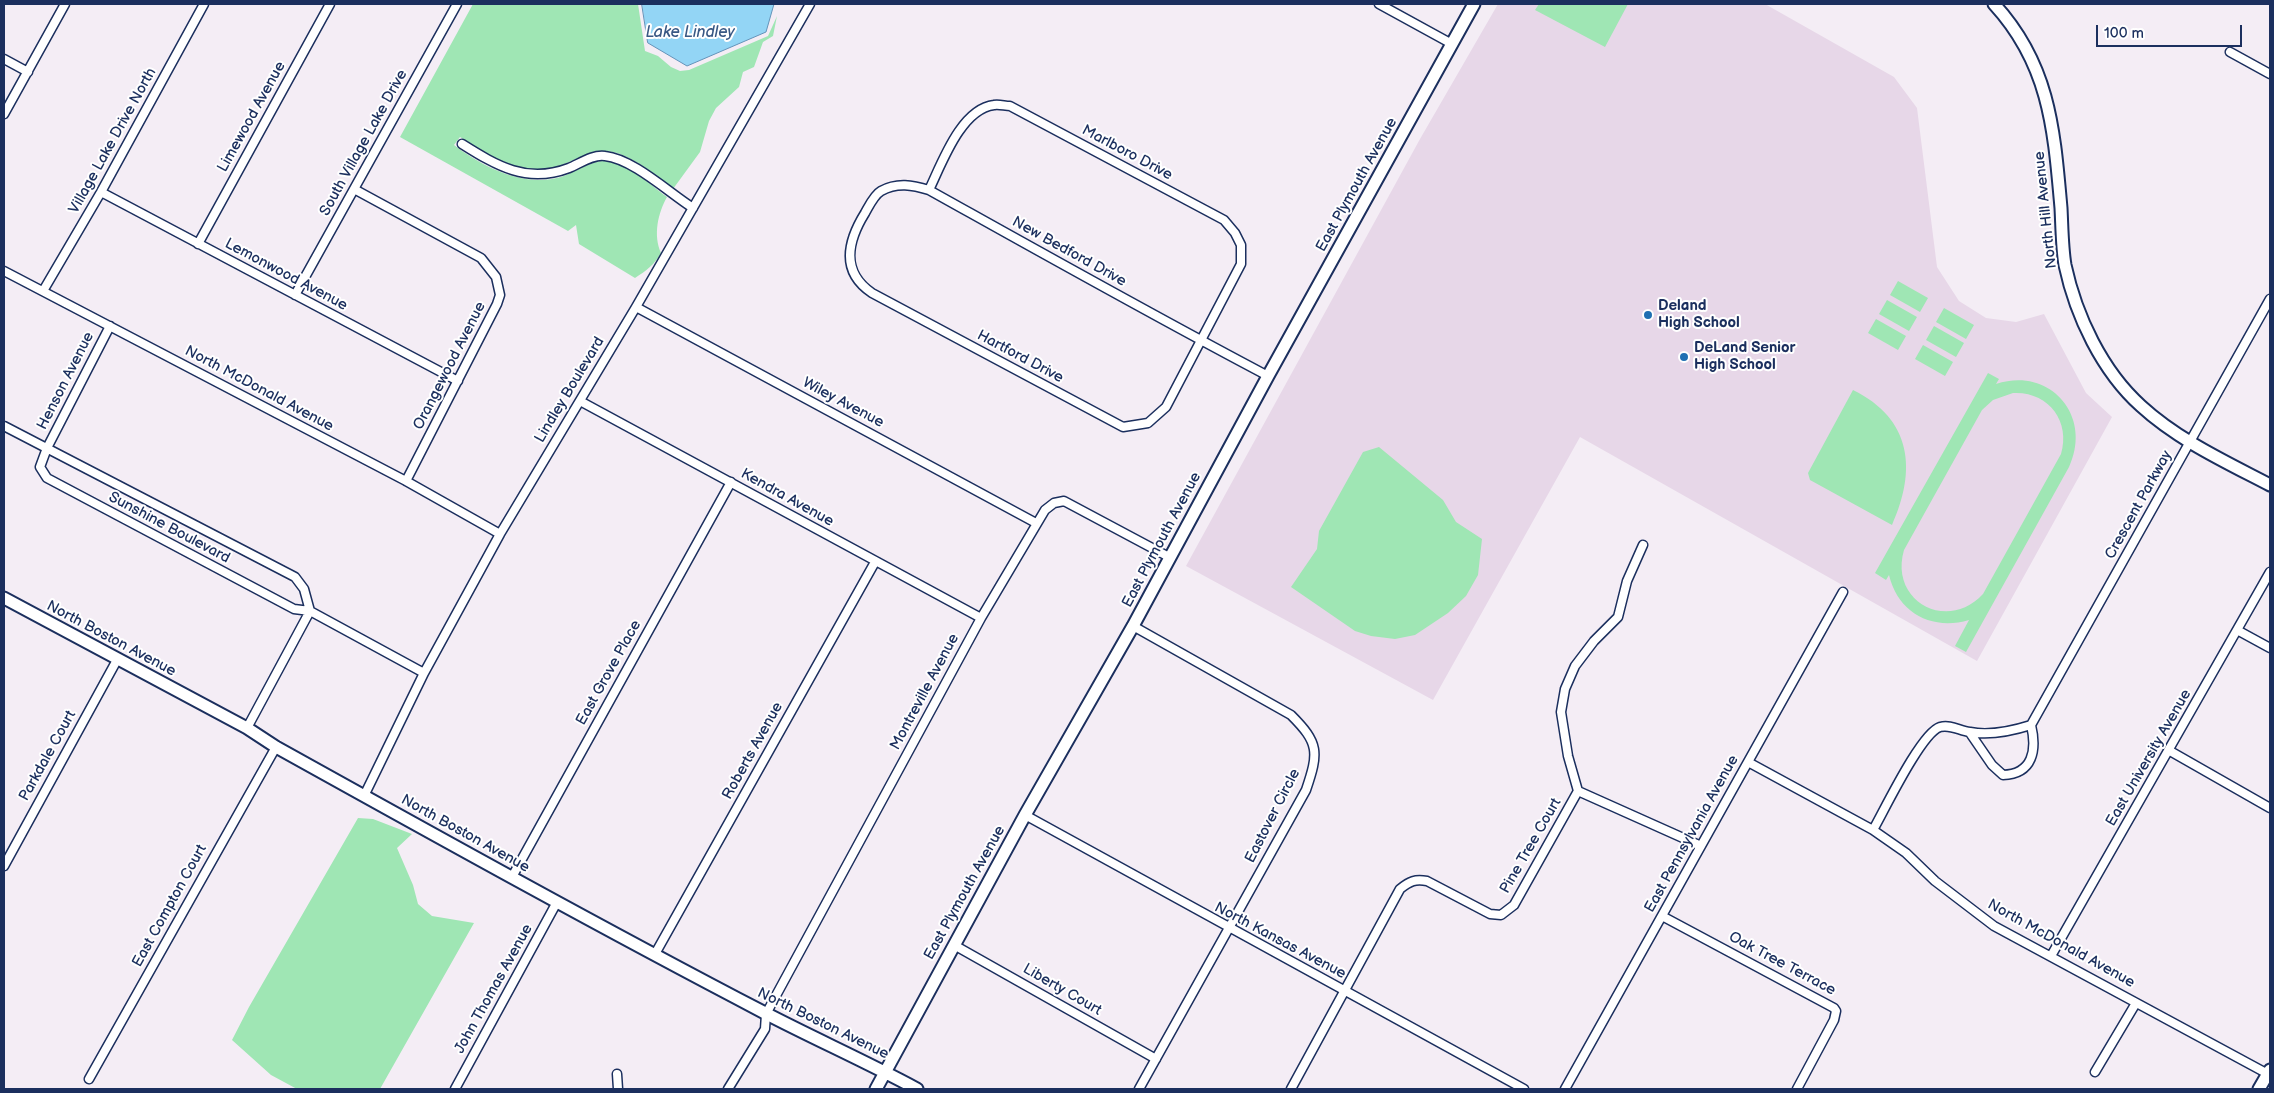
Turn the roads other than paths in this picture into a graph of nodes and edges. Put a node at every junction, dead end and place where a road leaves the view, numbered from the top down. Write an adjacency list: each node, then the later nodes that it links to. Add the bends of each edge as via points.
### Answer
1 (65, 4): 12 (street)
2 (204, 4): 18 (street, Village Lake Drive North)
3 (330, 4): 21 (street, Limewood Avenue)
4 (457, 4): 16 (street, South Village Lake Drive)
5 (810, 4): 19 (street, Lindley Boulevard)
6 (1379, 4): 9 (street)
7 (1474, 4): 9 (street, East Plymouth Avenue)
8 (1994, 4): 33 (street, North Hill Avenue, via 2019,37 2047,97 2057,162 2065,263 2082,318 2119,383 2141,406)
9 (1452, 44): 29 (street, East Plymouth Avenue)
10 (2230, 52): 13 (street)
11 (4, 59): 12 (street)
12 (28, 72): 14 (street)
13 (2270, 74)
14 (4, 114)
15 (462, 144): 19 (street, via 497,165 542,175 604,155 627,163)
16 (354, 189): 24 (street, South Village Lake Drive); 30 (street, Orangewood Avenue, via 470,250 496,277 500,295 497,304)
17 (929, 190): 20 (street, New Bedford Drive, via 903,184 880,191); 28 (street, New Bedford Drive); 28 (street, Marlboro Drive, via 966,121 978,110 994,105 1010,106 1224,220 1241,245 1241,264)
18 (101, 192): 21 (street, Lemonwood Avenue); 23 (street, Village Lake Drive North)
19 (693, 208): 26 (street, Lindley Boulevard)
20 (862, 217): 28 (street, Hartford Drive, via 850,249 855,277 861,286 1123,427 1148,422 1166,407)
21 (198, 244): 24 (street, Lemonwood Avenue)
22 (4, 270): 23 (street, North McDonald Avenue)
23 (43, 292): 27 (street, North McDonald Avenue)
24 (295, 295): 30 (street, Lemonwood Avenue)
25 (2270, 298): 33 (street, Crescent Parkway)
26 (636, 307): 31 (street, Lindley Boulevard); 38 (street, Wiley Avenue)
27 (110, 326): 34 (street, Henson Avenue); 35 (street, North McDonald Avenue)
28 (1202, 342): 29 (street, New Bedford Drive)
29 (1268, 376): 41 (street, East Plymouth Avenue)
30 (458, 381): 35 (street, Orangewood Avenue)
31 (580, 401): 36 (street, Kendra Avenue); 39 (street, Lindley Boulevard)
32 (4, 426): 34 (street, Sunshine Boulevard)
33 (2190, 442): 37 (street, North Hill Avenue); 53 (street, Crescent Parkway)
34 (47, 448): 46 (street, Sunshine Boulevard, via 295,577 304,589); 46 (street, Sunshine Boulevard, via 40,467 47,478 288,606)
35 (406, 481): 39 (street, North McDonald Avenue)
36 (730, 482): 42 (street, Kendra Avenue); 66 (street, East Grove Place)
37 (2270, 485)
38 (1036, 523): 41 (street, Montreville Avenue, via 1045,510 1064,501); 47 (street, Montreville Avenue)
39 (500, 534): 52 (street, Lindley Boulevard)
40 (1643, 545): 59 (street, via 1627,582 1618,617 1575,666 1564,689 1561,712)
41 (1169, 557): 48 (street, East Plymouth Avenue)
42 (875, 562): 47 (street, Kendra Avenue); 71 (street, Roberts Avenue)
43 (2270, 572): 49 (street, East University Avenue)
44 (1843, 592): 58 (street, East Pennsylvania Avenue)
45 (4, 598): 51 (street, North Boston Avenue)
46 (310, 611): 52 (street, Sunshine Boulevard); 54 (street)
47 (981, 618): 75 (street, Montreville Avenue)
48 (1133, 626): 62 (street, East Plymouth Avenue); 69 (street, Eastover Circle, via 1291,714 1309,734 1314,748 1306,790)
49 (2238, 630): 50 (street); 57 (street, East University Avenue)
50 (2270, 648)
51 (117, 660): 54 (street, North Boston Avenue); 65 (street, Parkdale Court)
52 (424, 673): 60 (street, Lindley Boulevard)
53 (2031, 725): 55 (street, via 2014,731); 55 (street, via 2031,759 2024,770 2015,775 2003,775 1992,766)
54 (247, 728): 56 (street, North Boston Avenue)
55 (1970, 732): 63 (street, via 1955,727 1940,728 1925,740)
56 (276, 747): 60 (street, North Boston Avenue); 81 (street, East Compton Court)
57 (2170, 751): 61 (street); 72 (street, East University Avenue)
58 (1748, 762): 63 (street, North McDonald Avenue); 64 (street, East Pennsylvania Avenue)
59 (1578, 791): 64 (street, Pine Tree Court); 73 (street, Pine Tree Court, via 1514,906 1500,915 1490,914 1427,881 1410,881 1400,889)
60 (364, 796): 66 (street, North Boston Avenue)
61 (2270, 808)
62 (1024, 815): 69 (street, North Kansas Avenue); 70 (street, East Plymouth Avenue)
63 (1873, 830): 72 (street, North McDonald Avenue, via 1994,926)
64 (1701, 846): 68 (street, East Pennsylvania Avenue)
65 (4, 866)
66 (512, 877): 67 (street, North Boston Avenue)
67 (557, 902): 71 (street, North Boston Avenue); 82 (street, John Thomas Avenue)
68 (1662, 916): 90 (street, East Pennsylvania Avenue); 91 (street, Oak Tree Terrace, via 1834,1008 1834,1020)
69 (1228, 929): 73 (street, North Kansas Avenue); 76 (street, Eastover Circle)
70 (954, 945): 76 (street, Liberty Court); 77 (street, East Plymouth Avenue)
71 (655, 954): 75 (street, North Boston Avenue)
72 (2051, 956): 74 (street, North McDonald Avenue)
73 (1345, 992): 88 (street, Pine Tree Court); 89 (street, North Kansas Avenue)
74 (2136, 1003): 78 (street); 79 (street, North McDonald Avenue)
75 (766, 1014): 77 (street, North Boston Avenue); 84 (street, Montreville Avenue, via 766,1029)
76 (1156, 1059): 87 (street, Eastover Circle)
77 (885, 1072): 85 (street, East Plymouth Avenue); 86 (street, North Boston Avenue)
78 (2095, 1072)
79 (2269, 1072): 92 (street)
80 (617, 1074): 83 (street)
81 (89, 1079)
82 (455, 1089)
83 (618, 1089)
84 (728, 1089)
85 (876, 1089)
86 (917, 1089)
87 (1139, 1089)
88 (1291, 1089)
89 (1524, 1089)
90 (1565, 1089)
91 (1797, 1089)
92 (2259, 1089)

